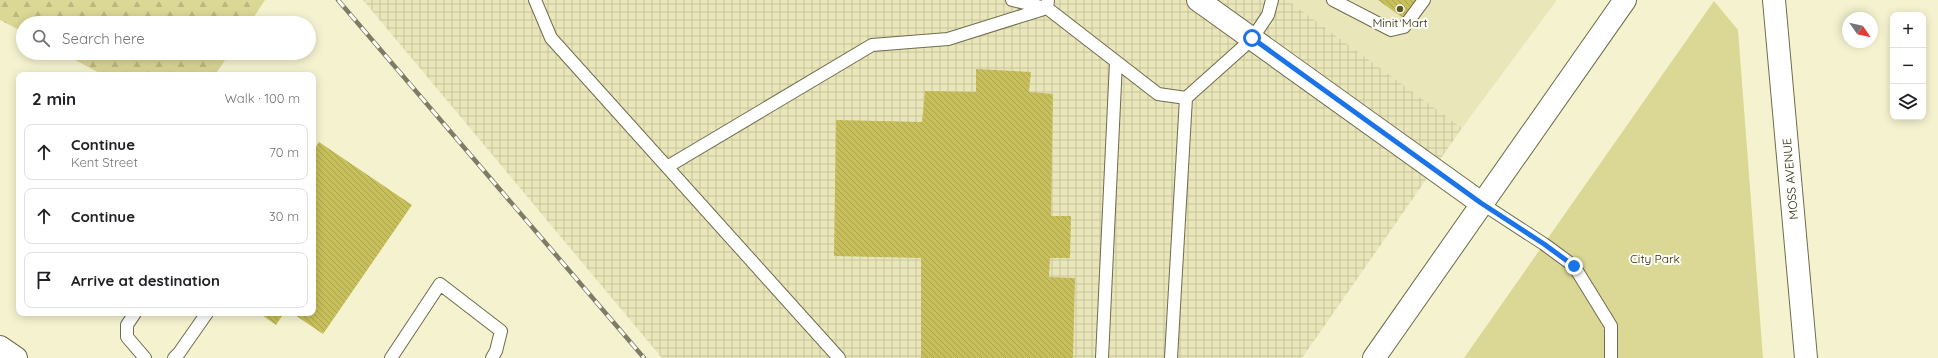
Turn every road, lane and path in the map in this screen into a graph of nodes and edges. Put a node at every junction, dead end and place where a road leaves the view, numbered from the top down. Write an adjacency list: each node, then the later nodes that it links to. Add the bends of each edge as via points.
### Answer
1 (535, 0): 13 (lane, via 551,38)
2 (1012, 0): 9 (lane)
3 (1198, 0): 10 (main road)
4 (1272, 0): 10 (lane, via 1268,15)
5 (1333, 0): 6 (lane, via 1390,30 1404,27)
6 (1424, 0)
7 (1624, 0): 14 (main road)
8 (1774, 0): 28 (main road, MOSS AVENUE)
9 (1048, 4): 11 (lane); 13 (lane, via 948,39 872,45)
10 (1252, 38): 12 (lane); 14 (main road)
11 (1116, 62): 12 (lane, via 1158,94); 24 (lane)
12 (1186, 98): 25 (lane)
13 (667, 167): 23 (lane)
14 (1481, 203): 26 (main road); 27 (lane, via 1574,266 1611,326)
15 (133, 316): 19 (lane, via 127,324 127,337)
16 (205, 316): 20 (lane)
17 (0, 347): 18 (main road)
18 (16, 358)
19 (145, 358)
20 (174, 358)
21 (391, 358): 22 (lane, via 440,284 501,331)
22 (492, 358)
23 (839, 358)
24 (1102, 358)
25 (1171, 358)
26 (1374, 358)
27 (1611, 358)
28 (1806, 358)

